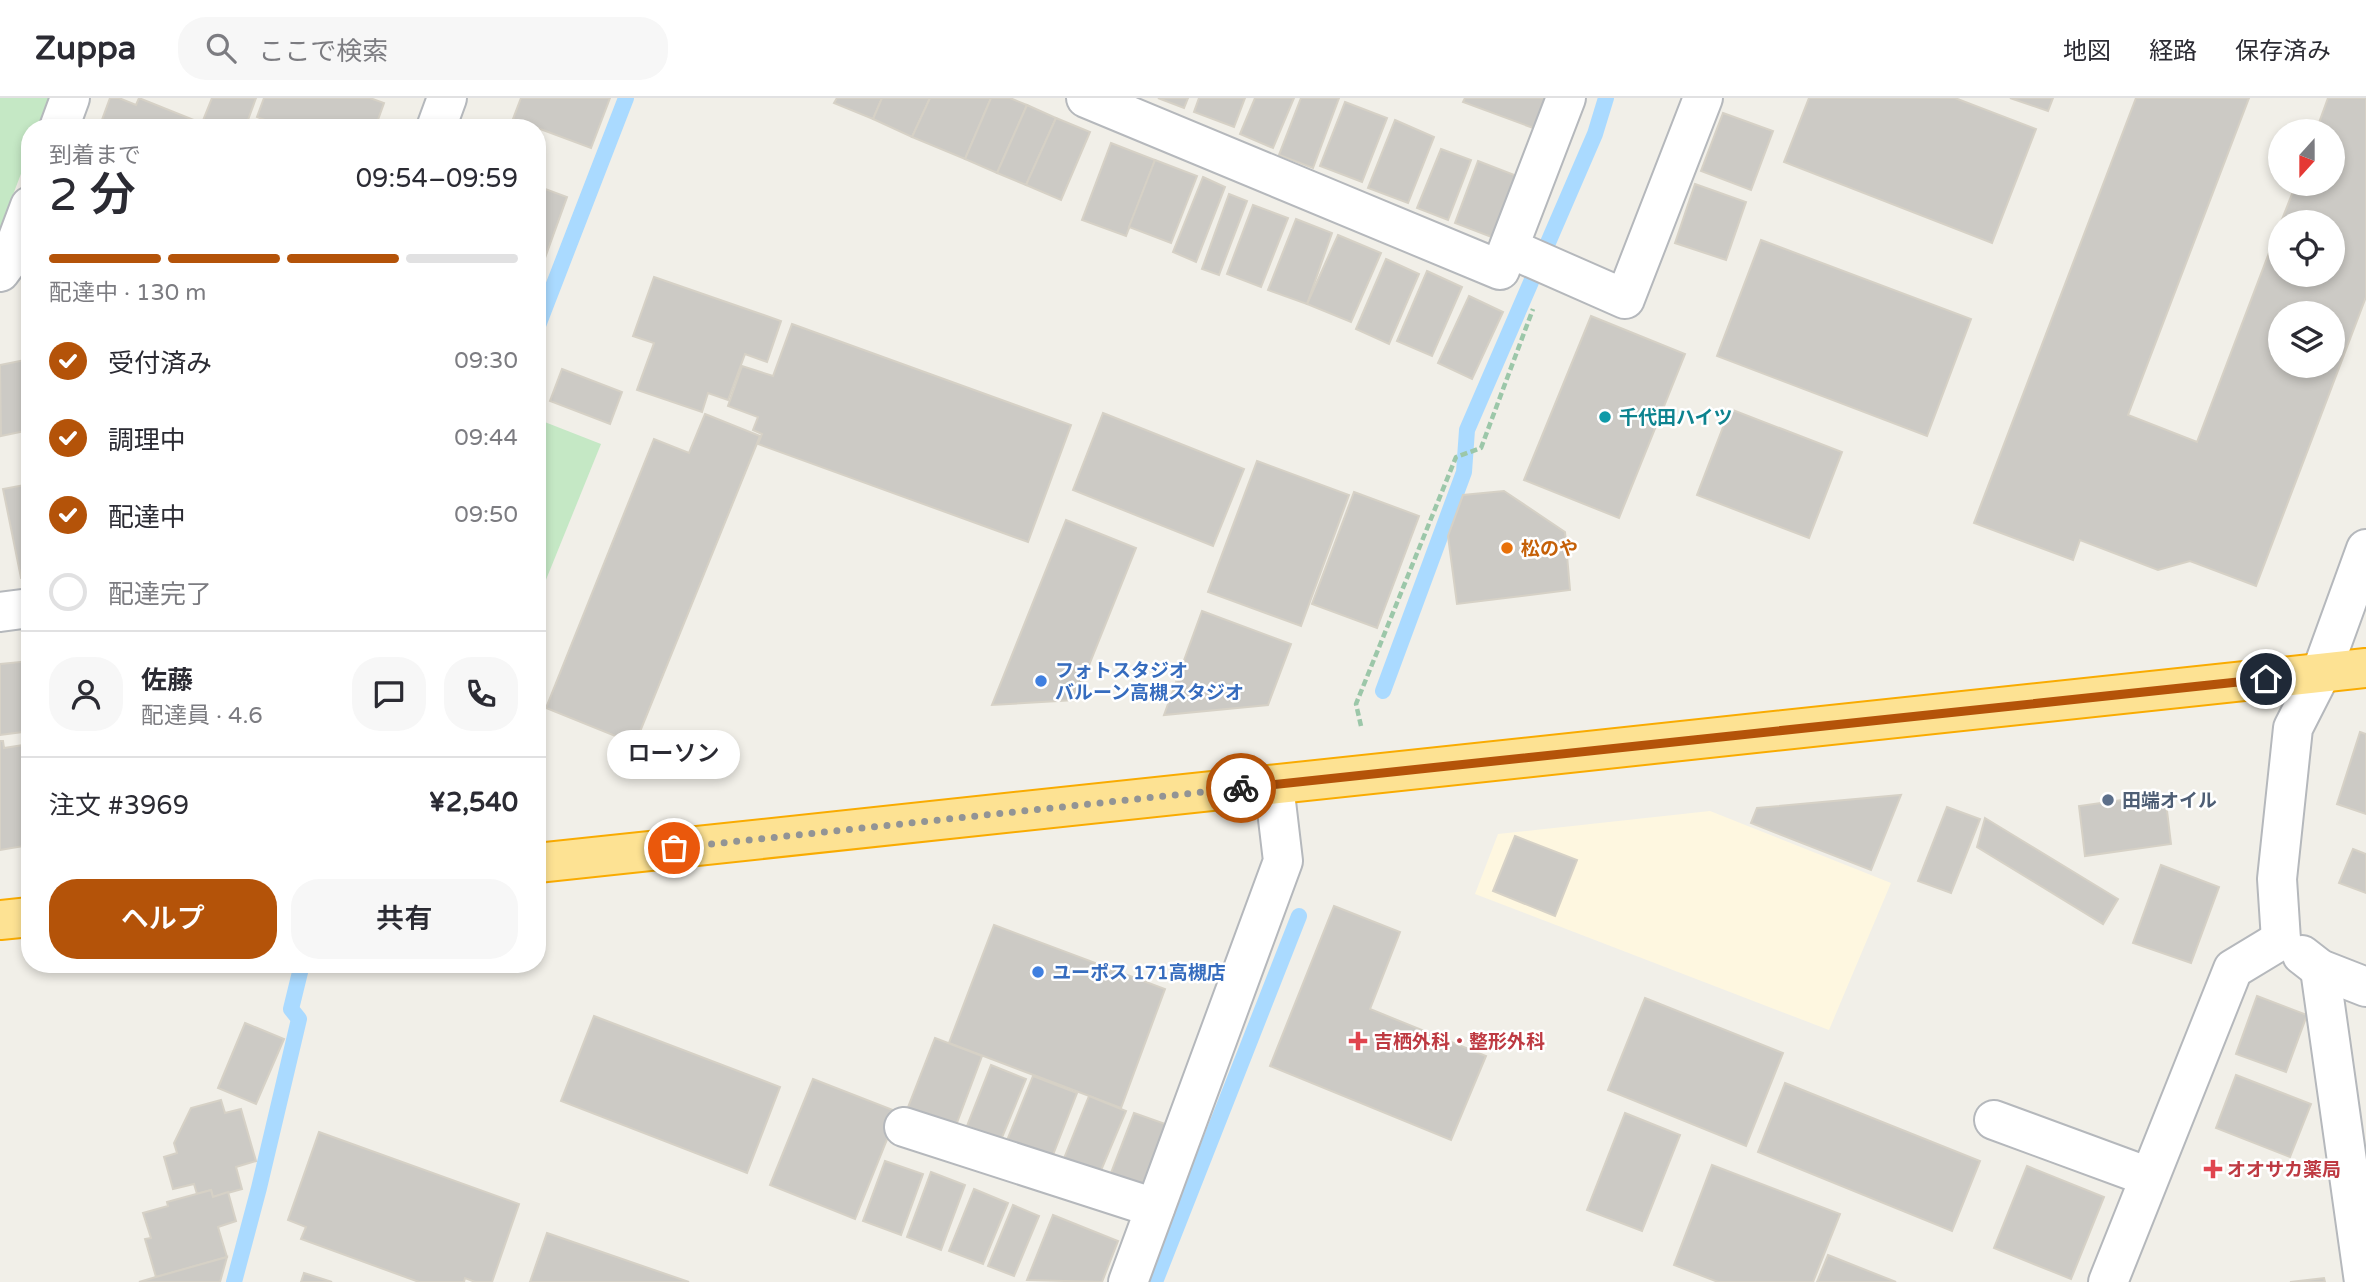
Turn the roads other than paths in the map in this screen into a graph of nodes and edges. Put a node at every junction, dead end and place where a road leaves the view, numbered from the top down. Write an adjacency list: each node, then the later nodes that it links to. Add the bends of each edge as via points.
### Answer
1 (70, 98): 6 (street)
2 (447, 98): 7 (street)
3 (1086, 98): 9 (street, via 1500,270)
4 (1566, 98): 9 (street)
5 (1703, 98): 9 (street, via 1625,299)
6 (62, 119)
7 (439, 119)
8 (21, 230): 10 (street)
9 (1509, 248)
10 (0, 272)
11 (2366, 549): 15 (street)
12 (21, 609): 13 (street)
13 (0, 612)
14 (2366, 668): 15 (highway)
15 (2321, 673): 16 (highway); 20 (street, via 2293,729 2277,879)
16 (1274, 785): 17 (highway); 26 (street, via 1283,861)
17 (546, 862)
18 (21, 918): 19 (highway)
19 (0, 920)
20 (2281, 940): 21 (street); 25 (street, via 2234,969)
21 (2320, 969): 22 (street); 29 (street)
22 (2366, 987)
23 (1994, 1120): 25 (street)
24 (904, 1127): 26 (street)
25 (2149, 1177): 28 (street)
26 (1155, 1208): 27 (street)
27 (1128, 1282)
28 (2108, 1282)
29 (2364, 1282)

